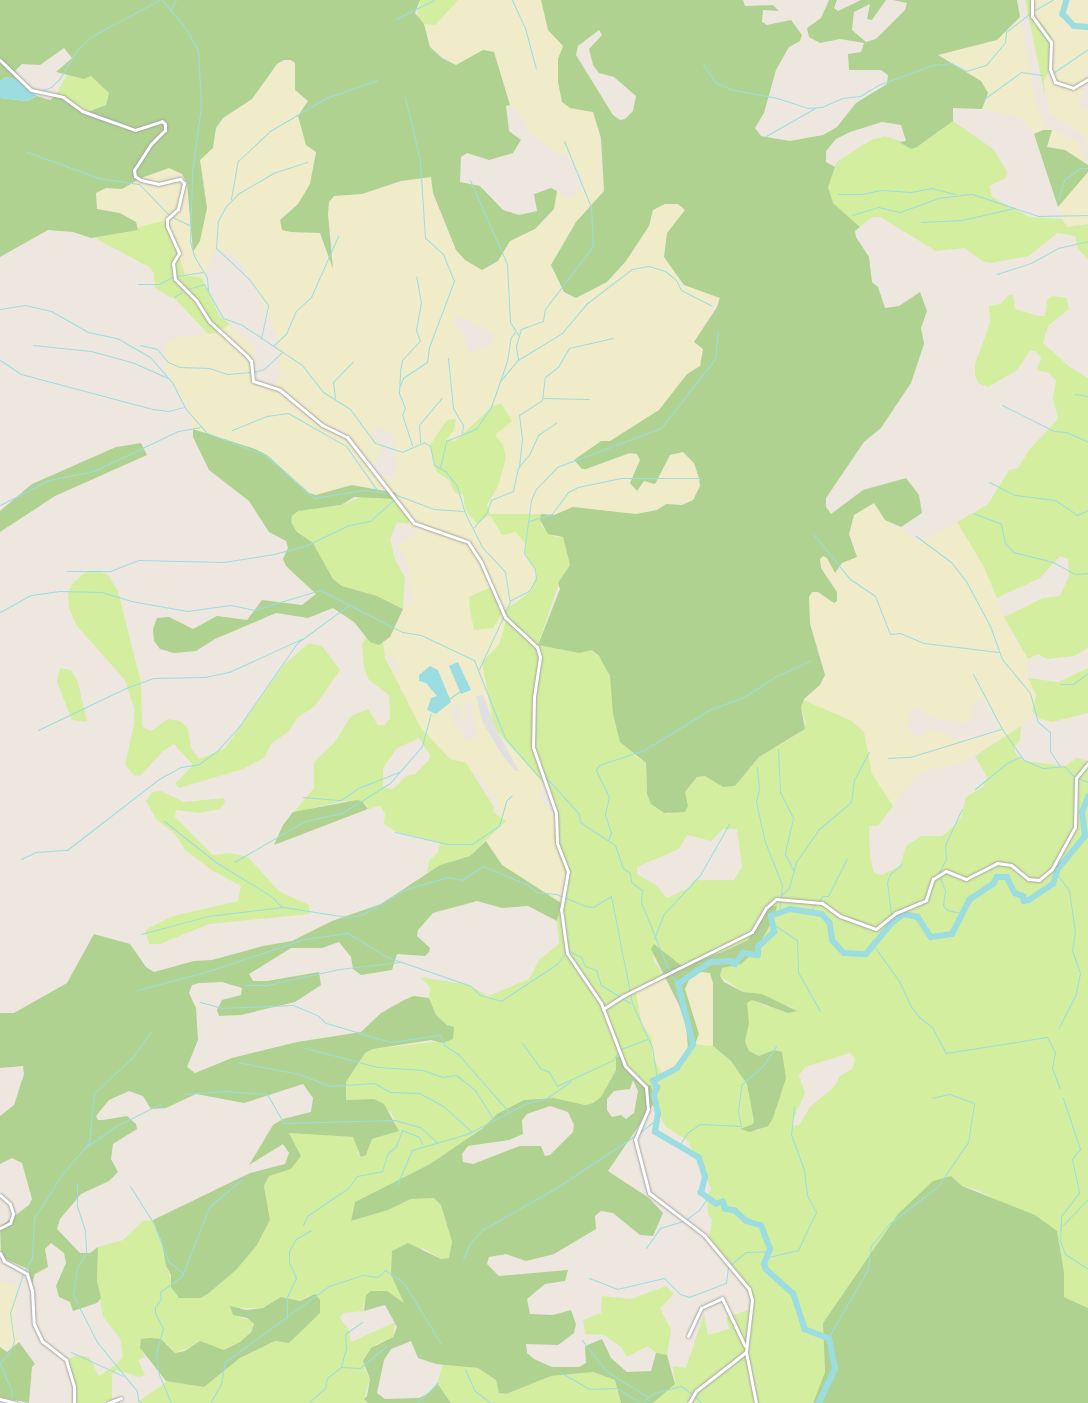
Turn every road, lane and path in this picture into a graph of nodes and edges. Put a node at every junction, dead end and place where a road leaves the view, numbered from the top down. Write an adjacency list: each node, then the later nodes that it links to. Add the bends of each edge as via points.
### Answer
1 (1032, 0): 3 (street, via 1032,16 1051,42 1050,69 1055,82 1076,87)
2 (0, 60): 5 (street, via 31,90 63,97 82,111 135,130 162,121 165,124 165,130 134,170 135,176 141,180 158,184 180,180 184,183 178,209 167,219 179,253 173,263 175,279 196,300 210,322 247,356 254,381 280,390 322,425 347,437 414,523 468,542 481,562 505,617 531,639 540,657 534,697 533,747 556,813 557,844 568,871 561,910 568,953)
3 (1088, 79)
4 (1088, 763): 5 (street, via 1076,778 1075,827 1052,868 1039,880 1028,879 1011,864 997,863 966,879 946,871 933,879 926,900 896,913 876,930 840,916 822,902 776,899 766,908 752,932 622,996)
5 (603, 1009): 10 (street, via 625,1066 646,1087 648,1109 635,1139 649,1193 704,1235 750,1289)
6 (0, 1195): 7 (street, via 10,1204 13,1214 10,1223)
7 (0, 1228)
8 (0, 1253): 14 (street, via 4,1261 27,1274 32,1290 34,1324 42,1341 66,1360 74,1386)
9 (688, 1336): 10 (street, via 701,1308 725,1298)
10 (746, 1350): 16 (street, via 696,1391); 17 (street)
11 (121, 1398): 15 (street)
12 (0, 1399): 13 (street)
13 (16, 1403)
14 (74, 1403)
15 (108, 1403)
16 (689, 1403)
17 (756, 1403)

